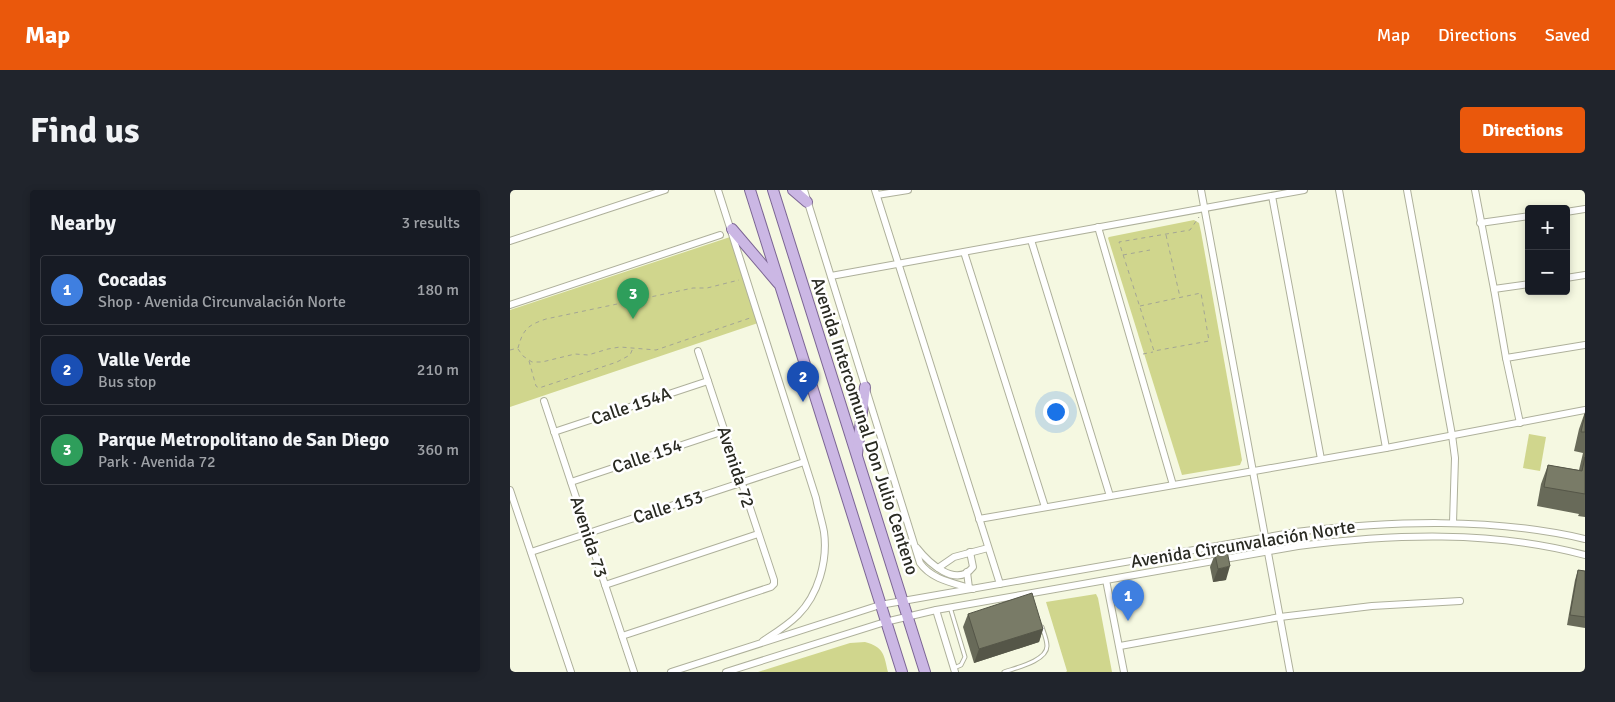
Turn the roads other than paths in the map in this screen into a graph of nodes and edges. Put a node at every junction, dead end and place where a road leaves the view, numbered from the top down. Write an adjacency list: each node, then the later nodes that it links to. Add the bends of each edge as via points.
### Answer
1 (665, 190): 25 (street)
2 (718, 190): 22 (street)
3 (750, 190): 32 (main road, Avenida Intercomunal Don Julio Centeno)
4 (774, 190): 47 (main road, Avenida Intercomunal Don Julio Centeno)
5 (793, 190): 15 (main road)
6 (804, 190): 15 (street, Avenida Intercomunal Don Julio Centeno)
7 (908, 190): 13 (street)
8 (1201, 190): 16 (street)
9 (1304, 190): 14 (street)
10 (1339, 190): 46 (street)
11 (1408, 190): 45 (street)
12 (1474, 190): 20 (street)
13 (876, 193): 27 (street)
14 (1272, 196): 16 (street); 48 (street)
15 (808, 202): 29 (street, Avenida Intercomunal Don Julio Centeno)
16 (1204, 208): 21 (street); 50 (street)
17 (1585, 209): 18 (street)
18 (1570, 211)
19 (1525, 217): 20 (street)
20 (1480, 223): 33 (street)
21 (1098, 227): 24 (street); 53 (street)
22 (732, 229): 32 (main road); 49 (street)
23 (720, 235): 34 (street)
24 (1031, 240): 26 (street); 55 (street)
25 (510, 241)
26 (964, 252): 27 (street); 56 (street)
27 (898, 264): 29 (street); 57 (street)
28 (1585, 274): 30 (street)
29 (831, 276): 39 (street, Avenida Intercomunal Don Julio Centeno)
30 (1570, 277)
31 (1525, 285): 33 (street)
32 (781, 287): 77 (main road, Avenida Intercomunal Don Julio Centeno)
33 (1494, 289): 37 (street)
34 (510, 305)
35 (1585, 345): 37 (street)
36 (698, 351): 38 (street, Avenida 72)
37 (1506, 358): 42 (street)
38 (708, 381): 43 (street, Avenida 72); 44 (street, Calle 154A)
39 (865, 387): 47 (main road); 63 (street, Avenida Intercomunal Don Julio Centeno)
40 (544, 401): 44 (street, Avenida 73)
41 (1585, 410): 42 (street)
42 (1520, 423): 45 (street)
43 (724, 431): 51 (street, Calle 154); 52 (street, Avenida 72)
44 (554, 432): 51 (street, Avenida 73)
45 (1452, 436): 46 (street); 58 (street, via 1455,458)
46 (1386, 448): 48 (street)
47 (857, 458): 75 (main road, Avenida Intercomunal Don Julio Centeno)
48 (1320, 459): 50 (street)
49 (804, 462): 52 (street, Calle 153); 85 (street, via 824,534 821,575 812,599 797,616)
50 (1253, 471): 53 (street); 61 (street)
51 (571, 482): 59 (street, Avenida 73)
52 (741, 483): 59 (street, Calle 153); 60 (street, Avenida 72)
53 (1173, 485): 55 (street)
54 (510, 490): 66 (street)
55 (1110, 496): 56 (street)
56 (1045, 508): 57 (street)
57 (979, 519): 64 (street)
58 (1453, 523): 61 (street, Avenida Circunvalación Norte, via 1364,525); 62 (street, Avenida Circunvalación Norte, via 1504,527)
59 (588, 533): 66 (street, Calle 153); 73 (street, Avenida 73)
60 (758, 534): 73 (street); 84 (street, Avenida 72, via 774,584 771,587)
61 (1266, 537): 65 (street); 72 (street, Avenida Circunvalación Norte)
62 (1585, 540)
63 (914, 543): 69 (street); 74 (street, Avenida Intercomunal Don Julio Centeno, via 920,563 932,576)
64 (988, 548): 67 (street); 72 (street)
65 (1269, 551): 68 (street, Avenida Circunvalación Norte, via 1347,540 1452,536 1526,543); 71 (street, Avenida Circunvalación Norte); 81 (street)
66 (531, 552): 88 (street)
67 (970, 552): 69 (street, via 954,557); 70 (street, via 973,566)
68 (1585, 555)
69 (938, 568): 70 (street, via 957,575)
70 (967, 572): 74 (street)
71 (1106, 580): 78 (street, Avenida Circunvalación Norte); 86 (street)
72 (1000, 584): 74 (street, Avenida Circunvalación Norte)
73 (605, 585): 84 (street, Avenida 73)
74 (971, 588): 75 (street, Avenida Circunvalación Norte)
75 (904, 601): 77 (street, Avenida Circunvalación Norte); 80 (main road, Avenida Intercomunal Don Julio Centeno)
76 (1460, 602): 81 (street, via 1372,606)
77 (880, 605): 82 (main road, Avenida Intercomunal Don Julio Centeno); 85 (street, Avenida Circunvalación Norte)
78 (950, 607): 79 (street, Avenida Circunvalación Norte); 87 (lane, via 965,657)
79 (936, 610): 80 (street, Avenida Circunvalación Norte); 87 (street)
80 (908, 616): 82 (street, Avenida Circunvalación Norte); 93 (main road, Avenida Intercomunal Don Julio Centeno)
81 (1280, 617): 86 (street); 96 (street)
82 (885, 622): 91 (street, Avenida Circunvalación Norte); 92 (main road, Avenida Intercomunal Don Julio Centeno)
83 (1040, 623): 94 (lane, via 1046,653)
84 (622, 636): 89 (street, Avenida 73)
85 (758, 645): 90 (street, Avenida Circunvalación Norte)
86 (1120, 646): 95 (street)
87 (955, 670)
88 (571, 672)
89 (634, 672)
90 (671, 672)
91 (726, 672)
92 (902, 672)
93 (925, 672)
94 (1004, 672)
95 (1124, 672)
96 (1290, 672)

